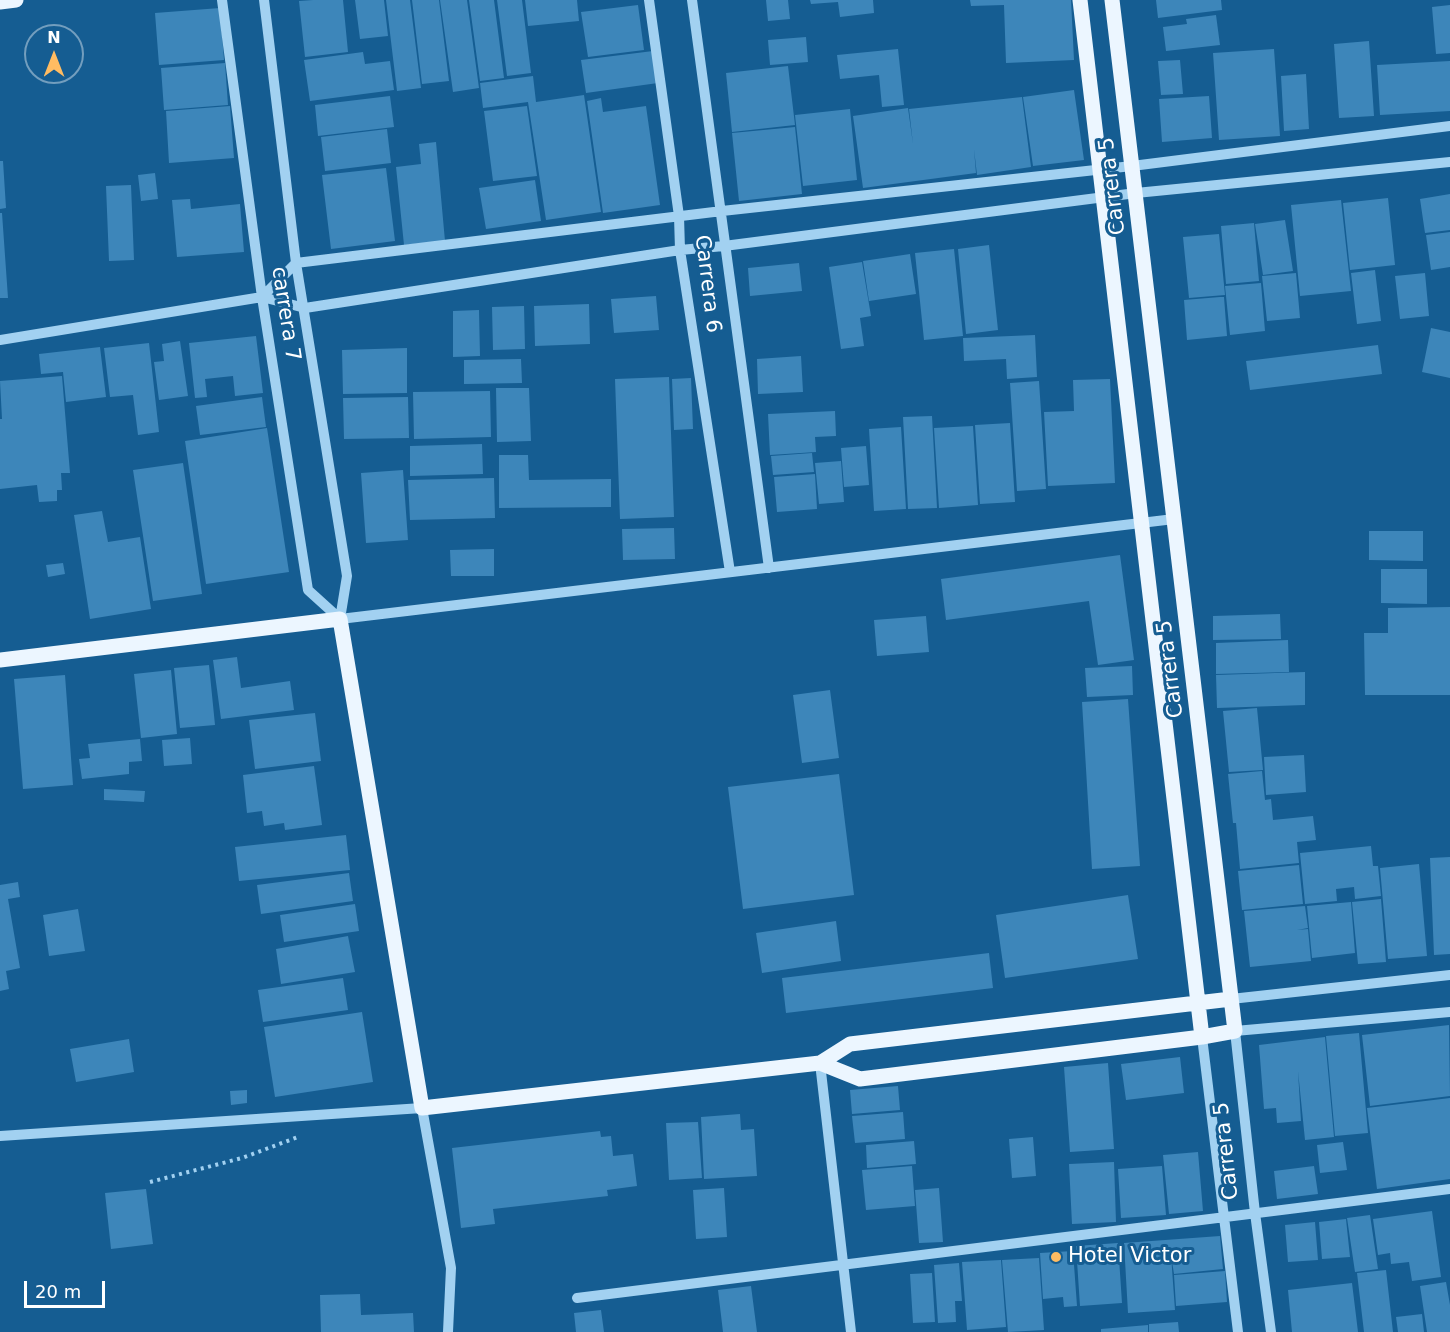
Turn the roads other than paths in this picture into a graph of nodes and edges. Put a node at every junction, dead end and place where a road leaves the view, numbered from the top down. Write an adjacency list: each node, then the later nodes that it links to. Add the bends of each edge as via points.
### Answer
1 (16, 0): 8 (main road)
2 (222, 0): 20 (street, carrera 7)
3 (264, 0): 19 (street, carrera 7)
4 (649, 0): 16 (street, Carrera 6)
5 (692, 0): 15 (street, Carrera 6)
6 (1080, 0): 12 (main road, Carrera 5)
7 (1112, 0): 11 (main road, Carrera 5)
8 (0, 2)
9 (1450, 126): 11 (street)
10 (1450, 162): 13 (street)
11 (1132, 166): 12 (street); 13 (main road, Carrera 5)
12 (1100, 169): 14 (main road, Carrera 5); 15 (street)
13 (1136, 193): 14 (street); 23 (main road, Carrera 5)
14 (1103, 199): 17 (street); 24 (main road, Carrera 5)
15 (722, 211): 16 (street); 17 (street, Carrera 6)
16 (679, 216): 18 (street, Carrera 6); 19 (street)
17 (724, 246): 18 (street); 25 (street, Carrera 6)
18 (680, 250): 21 (street); 26 (street, Carrera 6)
19 (296, 263): 20 (street); 21 (street, carrera 7)
20 (262, 297): 21 (street); 22 (street); 27 (street, carrera 7, via 308,590)
21 (305, 309): 27 (street, carrera 7, via 347,576)
22 (0, 340)
23 (1174, 519): 24 (street); 30 (main road, Carrera 5)
24 (1142, 523): 25 (street); 31 (main road, Carrera 5)
25 (769, 568): 26 (street)
26 (730, 572): 27 (street)
27 (340, 619): 28 (main road); 36 (main road)
28 (0, 660)
29 (1450, 975): 30 (street)
30 (1231, 999): 31 (main road); 33 (main road, Carrera 5)
31 (1199, 1003): 34 (main road, Carrera 5); 35 (main road, via 850,1044)
32 (1450, 1012): 33 (street)
33 (1235, 1031): 34 (main road); 39 (street, Carrera 5)
34 (1202, 1037): 35 (main road, via 860,1079); 40 (street, Carrera 5)
35 (820, 1063): 36 (main road); 41 (street)
36 (422, 1108): 37 (street); 43 (street, via 451,1268)
37 (0, 1136)
38 (1450, 1189): 39 (street)
39 (1255, 1213): 40 (street); 46 (street, Carrera 5)
40 (1224, 1217): 41 (street); 45 (street, Carrera 5)
41 (842, 1265): 42 (street); 44 (street)
42 (577, 1298)
43 (448, 1332)
44 (851, 1332)
45 (1238, 1332)
46 (1271, 1332)

